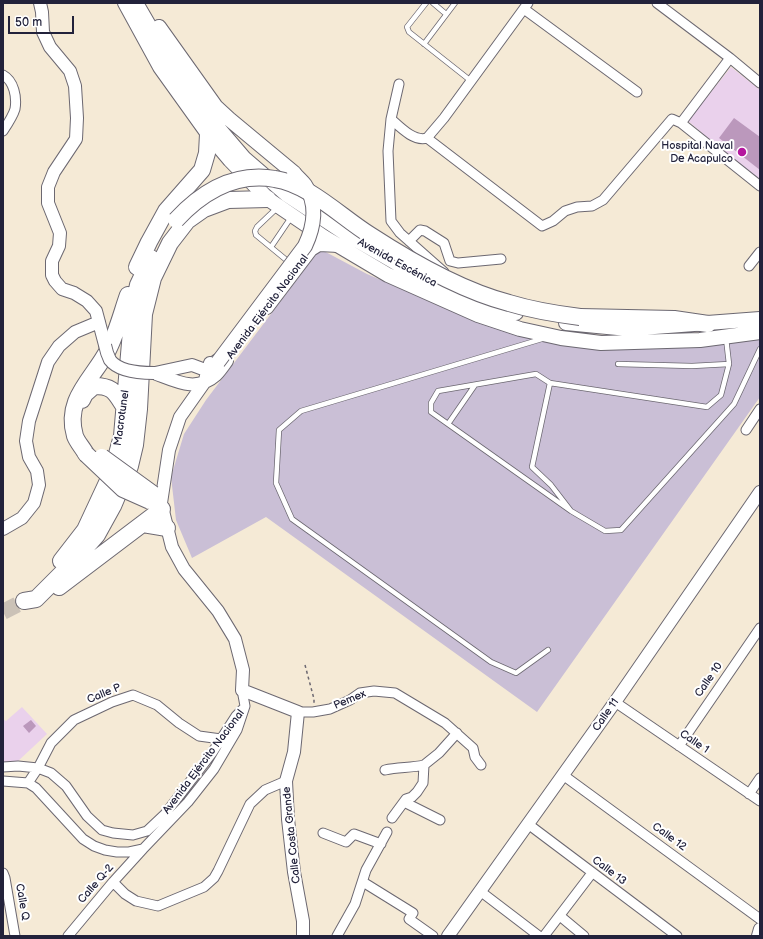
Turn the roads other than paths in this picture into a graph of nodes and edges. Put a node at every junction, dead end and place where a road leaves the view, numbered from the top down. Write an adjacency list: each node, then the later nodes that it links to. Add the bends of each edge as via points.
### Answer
1 (40, 3): 36 (street, via 43,32 50,47 70,71 75,86 77,118 76,139 54,172 48,187 48,203 60,233 59,246 52,261 52,274 62,289 87,301 96,311)
2 (125, 3): 20 (main road, via 160,67)
3 (426, 3): 10 (lane, via 407,27 409,32)
4 (432, 3): 9 (lane)
5 (455, 3): 9 (lane)
6 (657, 3): 11 (street)
7 (138, 6): 33 (main road, Avenida Escénica, via 172,65 205,112 249,163 287,195 346,234 415,274 453,293); 44 (main road, bridge, via 157,25 216,107 299,179 305,185 312,202 313,224 305,246)
8 (526, 6): 14 (street); 16 (street)
9 (446, 14): 10 (lane)
10 (424, 44): 14 (lane)
11 (730, 58): 13 (street); 18 (street)
12 (3, 75): 19 (street, via 15,91 15,110)
13 (758, 78)
14 (471, 81): 21 (street)
15 (399, 84): 17 (street)
16 (637, 92)
17 (391, 119): 21 (street, via 406,133); 25 (street, via 388,161 391,221)
18 (681, 123): 21 (street, via 672,119 603,200 592,206 565,211 542,226); 22 (street)
19 (3, 131)
20 (208, 134): 23 (main road); 32 (highway, via 207,153 202,170 166,211 149,242)
21 (427, 138)
22 (760, 186)
23 (273, 203): 24 (main road); 27 (lane, via 255,231 256,235); 59 (highway, via 228,200 204,209 187,221 170,243 153,278 144,314 140,409 130,466 97,535 74,561)
24 (298, 218): 26 (main road); 27 (lane); 30 (street, Avenida Ejército Nacional, via 303,239)
25 (409, 241): 29 (street, via 420,230 444,243 450,261 458,263); 33 (street, via 457,282 481,295)
26 (339, 246): 30 (street, Avenida Ejército Nacional, via 320,245); 39 (main road, via 388,275 478,315 520,329)
27 (271, 248): 30 (lane)
28 (760, 252): 31 (street)
29 (501, 259)
30 (293, 265): 44 (street, Avenida Ejército Nacional, via 212,359)
31 (749, 266)
32 (137, 279): 34 (highway, Macrotunel); 37 (highway, Macrotunel, bridge, via 157,244 196,200 222,185 251,179 275,179 301,188 399,253 487,296 556,314 674,319)
33 (487, 305): 37 (main road, Avenida Escénica, via 580,325 628,329)
34 (127, 310): 48 (highway, Macrotunel); 52 (highway, via 108,349 80,390 72,414 75,437)
35 (760, 319): 37 (main road, Avenida Escénica)
36 (99, 322): 45 (street, bridge, via 111,360 130,372); 58 (street, via 75,332 59,346 48,362 29,421 26,441 29,457 37,471 39,485 34,503 22,518)
37 (708, 324)
38 (760, 332): 40 (main road)
39 (552, 336): 40 (main road, via 601,343); 61 (lane, via 301,411 279,430 276,483 292,519 491,662 516,673)
40 (726, 337): 43 (lane)
41 (760, 349): 55 (lane, via 734,404 621,530 605,531)
42 (618, 364): 43 (lane)
43 (729, 364): 46 (lane, via 721,395 707,407)
44 (210, 372): 45 (street, via 192,365); 45 (street, via 198,386); 54 (street, Avenida Ejército Nacional, via 180,417)
45 (154, 374)
46 (550, 383): 47 (lane, via 536,374); 55 (lane, via 532,467 551,485)
47 (475, 385): 50 (lane); 50 (lane, via 438,390 431,403 431,412)
48 (125, 408): 52 (highway, via 115,393 104,386 94,386 85,394 77,408 79,428); 59 (highway, Macrotunel, via 122,436 112,472 85,530)
49 (760, 409): 51 (street)
50 (448, 424): 55 (lane)
51 (746, 430)
52 (88, 451): 54 (highway, bridge, via 123,489)
53 (760, 492): 63 (street, Calle 11)
54 (157, 501): 56 (highway); 57 (street, Avenida Ejército Nacional)
55 (571, 511)
56 (143, 524): 57 (highway); 59 (highway, via 63,585)
57 (167, 528): 62 (street, Avenida Ejército Nacional, via 172,547 184,569 218,611 235,639 243,670)
58 (3, 529)
59 (29, 600)
60 (760, 628): 68 (street, Calle 10)
61 (548, 650)
62 (242, 690): 64 (street, Avenida Ejército Nacional); 65 (street, Pemex)
63 (615, 702): 68 (street, Calle 1); 75 (street, Calle 11)
64 (246, 706): 67 (street, Avenida Ejército Nacional); 69 (street, Avenida Ejército Nacional, via 237,730)
65 (298, 712): 66 (street, Pemex, via 330,709 360,693 395,693); 78 (street, Calle Costa Grande, via 294,752)
66 (457, 733): 70 (street); 71 (street, Pemex, via 473,748 475,757)
67 (221, 739): 69 (street); 73 (street, Calle P, via 199,736 157,705 133,695 74,720 51,743); 73 (street, Avenida Ejército Nacional, via 165,814 147,831 133,835 102,830 66,786 51,773)
68 (679, 746): 80 (street, Calle 1)
69 (223, 754): 89 (street, Avenida Ejército Nacional, via 188,802)
70 (424, 765): 74 (street); 82 (street, via 423,783 417,792)
71 (481, 765)
72 (3, 767): 73 (street, Avenida Ejército Nacional)
73 (38, 768): 79 (street, Calle P)
74 (385, 770)
75 (563, 775): 85 (street, Calle 11); 96 (street, Calle 12)
76 (760, 778): 80 (street)
77 (3, 781): 79 (street)
78 (286, 781): 92 (street, via 265,790 250,804 218,871 204,887 158,906 136,901); 100 (street, Calle Costa Grande, via 294,872)
79 (28, 783): 89 (street, via 45,797 83,839 94,846 117,852)
80 (749, 794): 81 (street, Calle 1)
81 (760, 801)
82 (404, 802): 83 (street); 84 (street)
83 (392, 818)
84 (440, 820)
85 (528, 824): 91 (street, Calle 13); 94 (street, Calle 11)
86 (387, 832): 88 (street)
87 (322, 833): 88 (street, via 346,842 354,834)
88 (381, 844): 93 (street, via 366,870)
89 (143, 849): 92 (street, Calle Q-2)
90 (3, 873): 98 (street, Calle Q)
91 (592, 873): 95 (street); 107 (street, Calle 13)
92 (113, 882): 99 (street, Calle Q-2)
93 (363, 882): 101 (street, via 355,904); 102 (street, via 413,914 409,919)
94 (480, 891): 103 (street, Calle 11); 104 (street)
95 (560, 916): 105 (street); 106 (street)
96 (760, 918)
97 (760, 929): 108 (street)
98 (15, 936)
99 (68, 936)
100 (304, 936)
101 (337, 936)
102 (433, 936)
103 (448, 936)
104 (539, 936)
105 (544, 936)
106 (584, 936)
107 (676, 936)
108 (758, 936)

